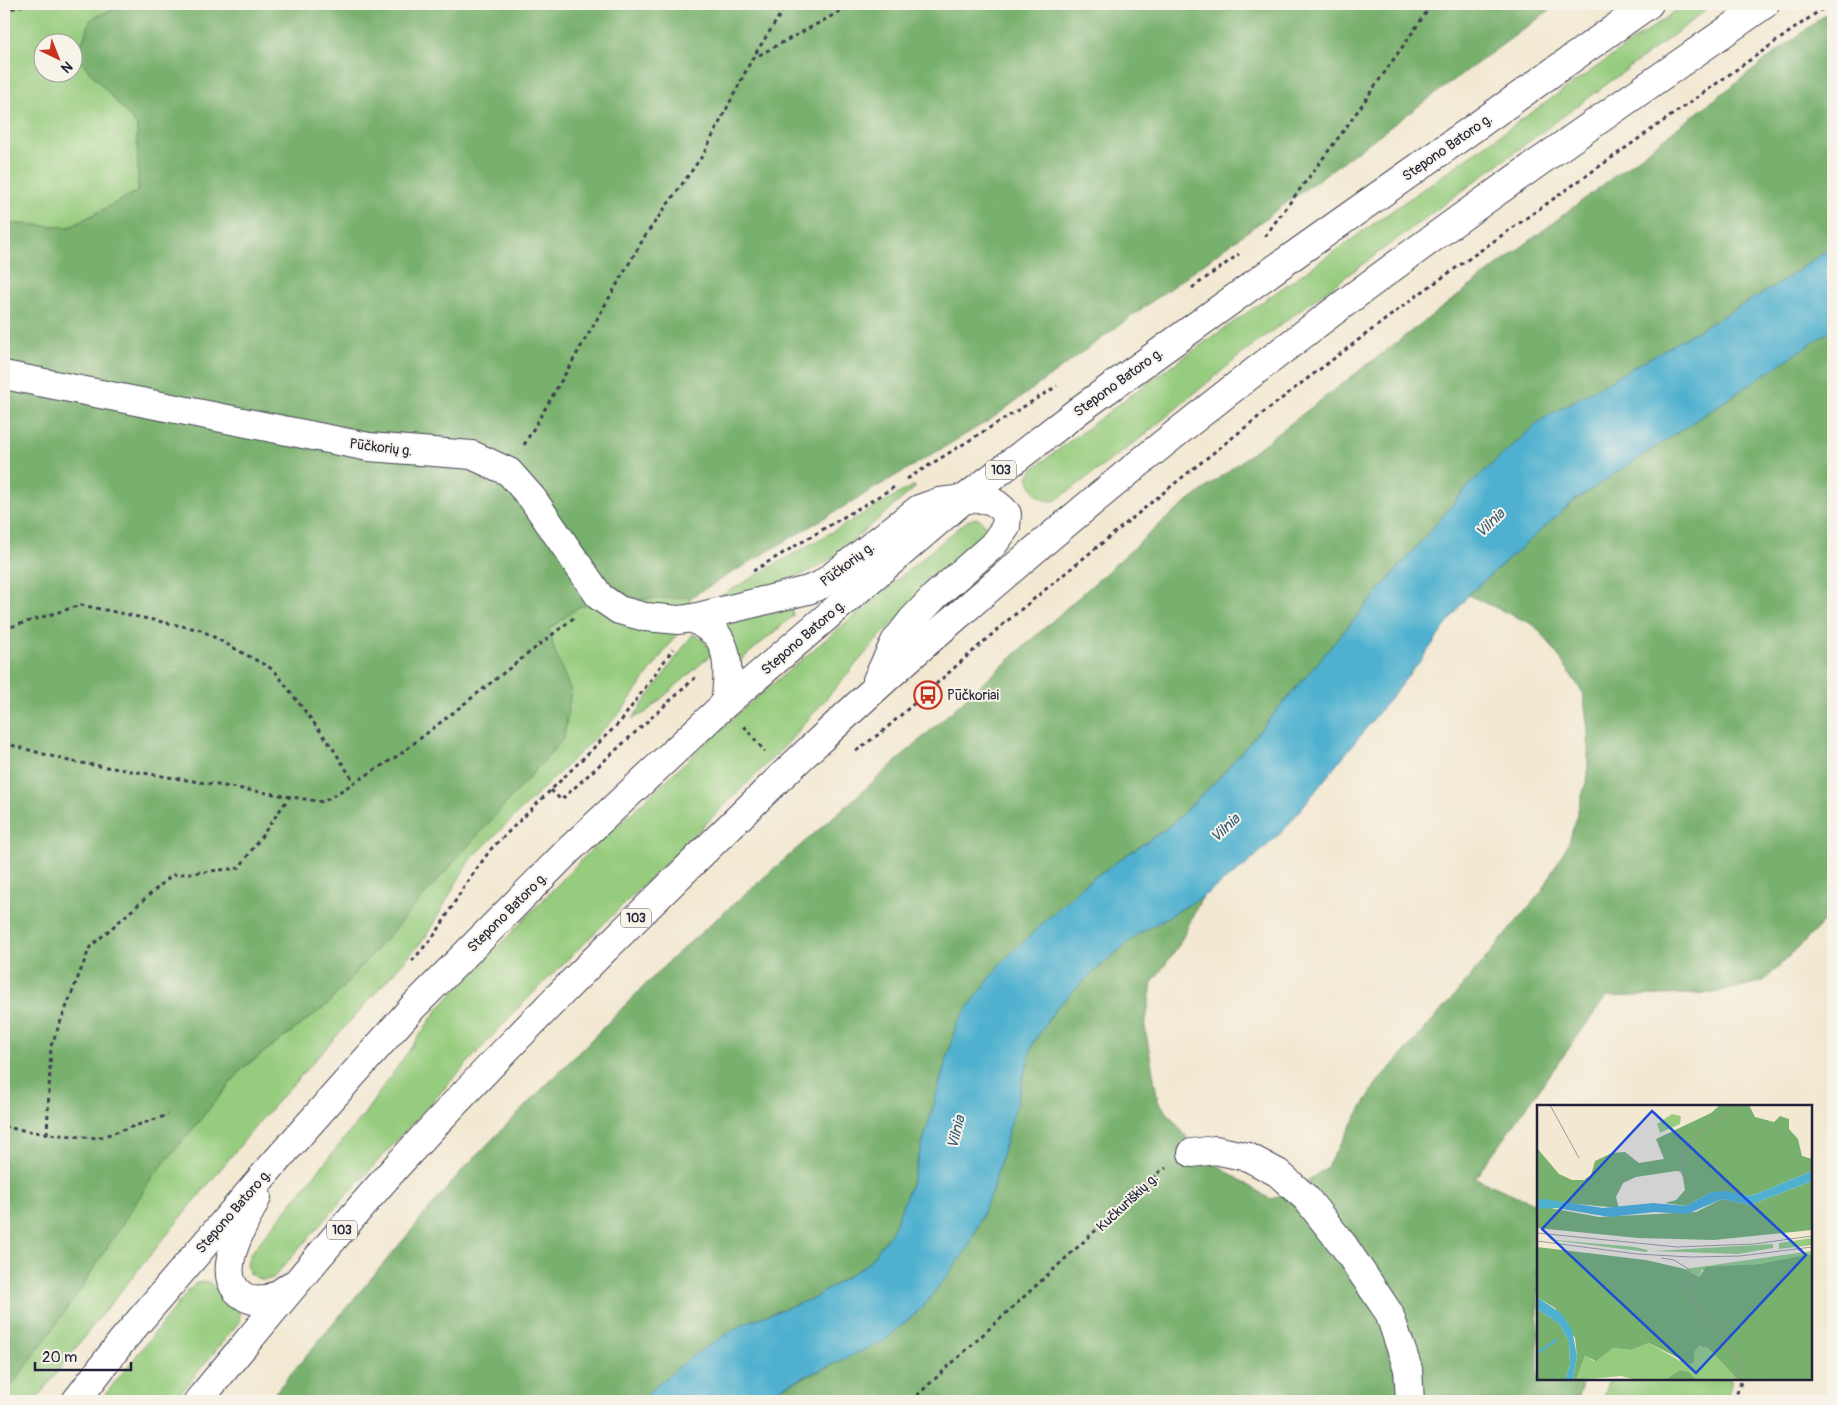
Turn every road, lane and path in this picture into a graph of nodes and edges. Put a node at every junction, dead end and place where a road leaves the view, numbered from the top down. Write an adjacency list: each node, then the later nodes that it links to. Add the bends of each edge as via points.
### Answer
1 (27, 4): 8 (path)
2 (787, 4): 9 (path)
3 (854, 4): 9 (path)
4 (1431, 4): 10 (path, via 1265,236)
5 (1649, 4): 18 (main road, Stepono Batoro g. / 103, via 1182,335)
6 (1765, 4): 23 (main road, 103, via 1299,337 1108,490)
7 (1829, 4): 26 (path, via 1419,294 1295,388 1007,621 883,731)
8 (4, 10)
9 (752, 59): 15 (path, via 703,155 645,236)
10 (1281, 224)
11 (1241, 253): 12 (path)
12 (1185, 293)
13 (4, 375): 15 (main road, Pūčkorių g., via 369,447 472,455)
14 (1065, 382): 16 (path)
15 (509, 472): 20 (main road, Pūčkorių g., via 532,498)
16 (905, 480)
17 (896, 486): 19 (path)
18 (964, 499): 21 (main road, Pūčkorių g., via 919,509 821,585); 23 (main road, Pūčkorių g., via 986,498 998,504 1007,514 1006,527 993,545 913,618 895,642); 24 (main road, Stepono Batoro g. / 103)
19 (752, 571)
20 (600, 597): 21 (main road, Pūčkorių g., via 619,610 645,617); 27 (path, via 399,755)
21 (693, 618): 24 (main road, via 716,634 724,651 728,666)
22 (4, 629): 27 (path, via 81,605 201,630 274,670)
23 (872, 690): 34 (main road, 103, via 782,774 491,1064 394,1169)
24 (725, 704): 33 (main road, Stepono Batoro g. / 103, via 570,849 413,1007)
25 (4, 742): 28 (path, via 69,761)
26 (852, 753)
27 (354, 782): 28 (path, via 323,802)
28 (290, 796): 31 (path, via 239,868 172,875 90,947 51,1046)
29 (168, 1115): 31 (path, via 98,1138)
30 (4, 1127): 31 (path)
31 (47, 1134)
32 (1192, 1153): 38 (path, Kučkuriškių g., via 1159,1172); 39 (main road, via 1215,1150 1248,1157 1278,1173 1306,1198 1344,1246 1389,1313 1408,1369)
33 (270, 1168): 34 (main road, via 230,1255 228,1270 239,1294 250,1300 266,1300); 36 (main road, Stepono Batoro g. / 103, via 122,1341)
34 (298, 1281): 37 (main road, 103)
35 (1742, 1380): 40 (path)
36 (76, 1401)
37 (198, 1401)
38 (911, 1401)
39 (1410, 1401)
40 (1734, 1401)

